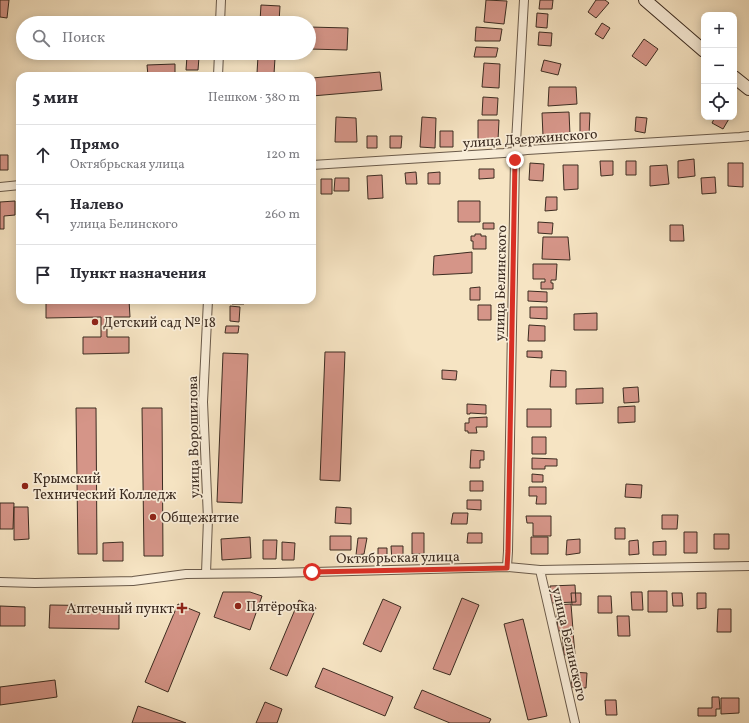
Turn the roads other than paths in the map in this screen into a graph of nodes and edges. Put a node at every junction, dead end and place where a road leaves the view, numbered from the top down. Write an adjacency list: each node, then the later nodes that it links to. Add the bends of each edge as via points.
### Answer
1 (221, 0): 4 (street)
2 (524, 0): 11 (street, улица Белинского)
3 (645, 0): 5 (main road)
4 (220, 16)
5 (701, 48)
6 (219, 60): 7 (street)
7 (218, 72)
8 (737, 79): 9 (main road)
9 (749, 89)
10 (749, 136): 11 (street, улица Дзержинского)
11 (515, 151): 12 (street, улица Дзержинского); 17 (street, улица Белинского)
12 (316, 165)
13 (16, 186): 14 (street)
14 (0, 187)
15 (208, 304): 19 (street, улица Ворошилова, via 203,402 208,519)
16 (749, 566): 18 (street, Октябрьская улица)
17 (507, 568): 18 (street, Октябрьская улица); 19 (street, Октябрьская улица)
18 (540, 570): 21 (street, улица Белинского)
19 (206, 574): 20 (street, Октябрьская улица, via 133,581)
20 (0, 582)
21 (575, 723)

